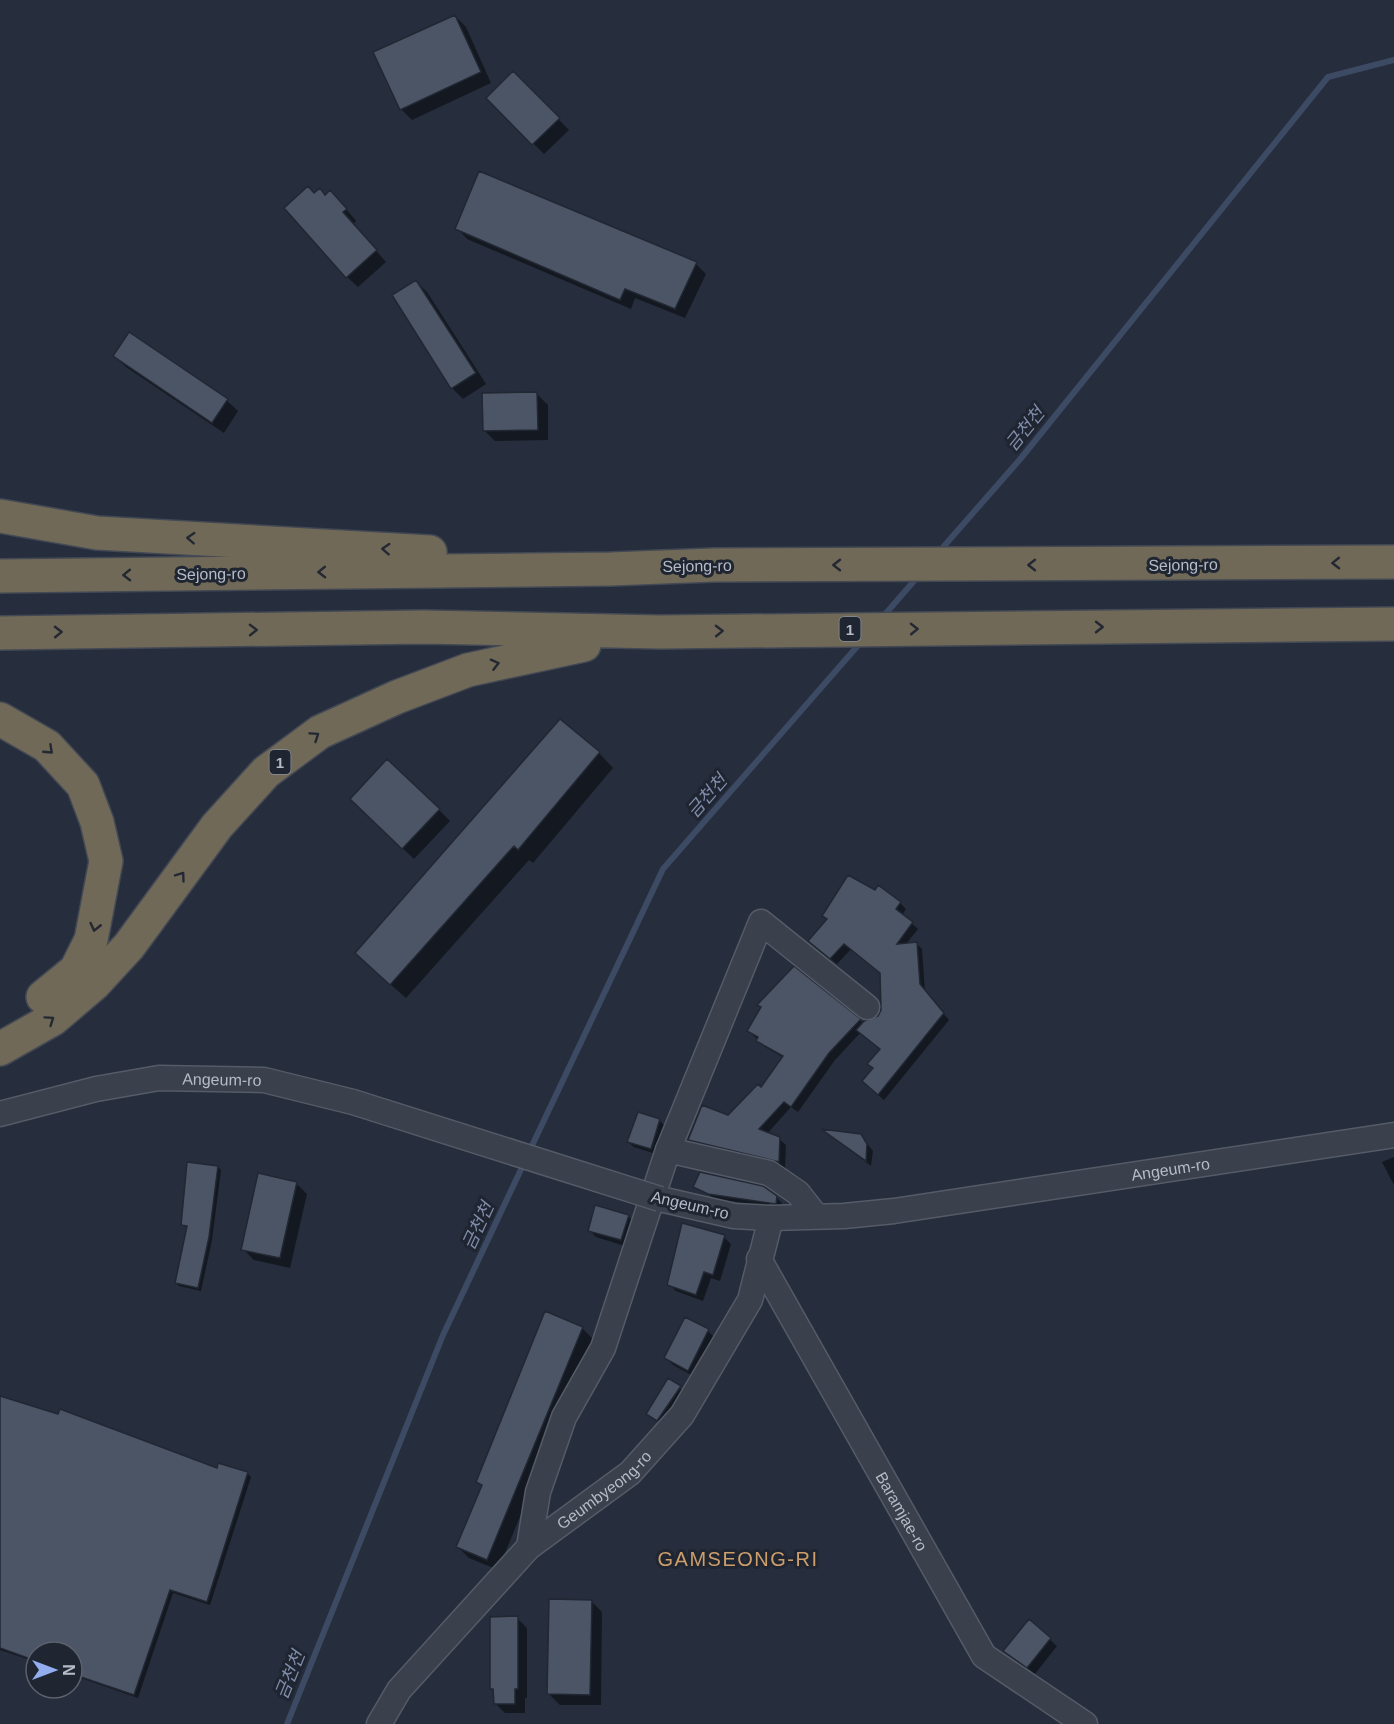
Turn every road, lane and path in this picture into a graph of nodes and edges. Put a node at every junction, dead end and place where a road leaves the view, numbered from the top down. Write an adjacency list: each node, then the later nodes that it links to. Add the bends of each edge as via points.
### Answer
1 (0, 516): 3 (highway, one-way to 1, via 401,549 97,533)
2 (1394, 562): 3 (highway, Sejong-ro, one-way to 3, via 714,565)
3 (611, 569): 4 (highway, Sejong-ro, one-way to 4)
4 (0, 576)
5 (1394, 624): 6 (highway, 1)
6 (1247, 625): 7 (highway, 1, one-way to 6); 9 (highway)
7 (660, 632): 8 (highway, one-way to 7, via 423,627); 13 (highway, 1, one-way to 7, via 53,1018 94,984 129,946 217,826 266,772 320,732 468,670 543,652)
8 (0, 633)
9 (1394, 646)
10 (0, 719): 12 (highway, one-way to 12, via 47,746 83,785 106,861 92,940 76,970)
11 (867, 1007): 16 (street, via 761,922)
12 (0, 1026)
13 (0, 1049)
14 (0, 1114): 18 (street, Angeum-ro, bridge, via 96,1089 159,1078 264,1080 353,1102 660,1199 734,1216)
15 (1394, 1135): 17 (street, Angeum-ro, via 894,1211)
16 (668, 1150): 17 (street, via 770,1173 798,1192); 20 (street, via 603,1348 564,1417 538,1492)
17 (816, 1216): 18 (street, Angeum-ro)
18 (771, 1218): 19 (street, Geumbyeong-ro)
19 (759, 1259): 20 (street, Geumbyeong-ro, via 750,1300 682,1415 630,1473); 22 (street, Baramjae-ro, via 984,1656)
20 (529, 1547): 21 (street, Geumbyeong-ro, via 399,1690)
21 (379, 1724)
22 (1085, 1724)

